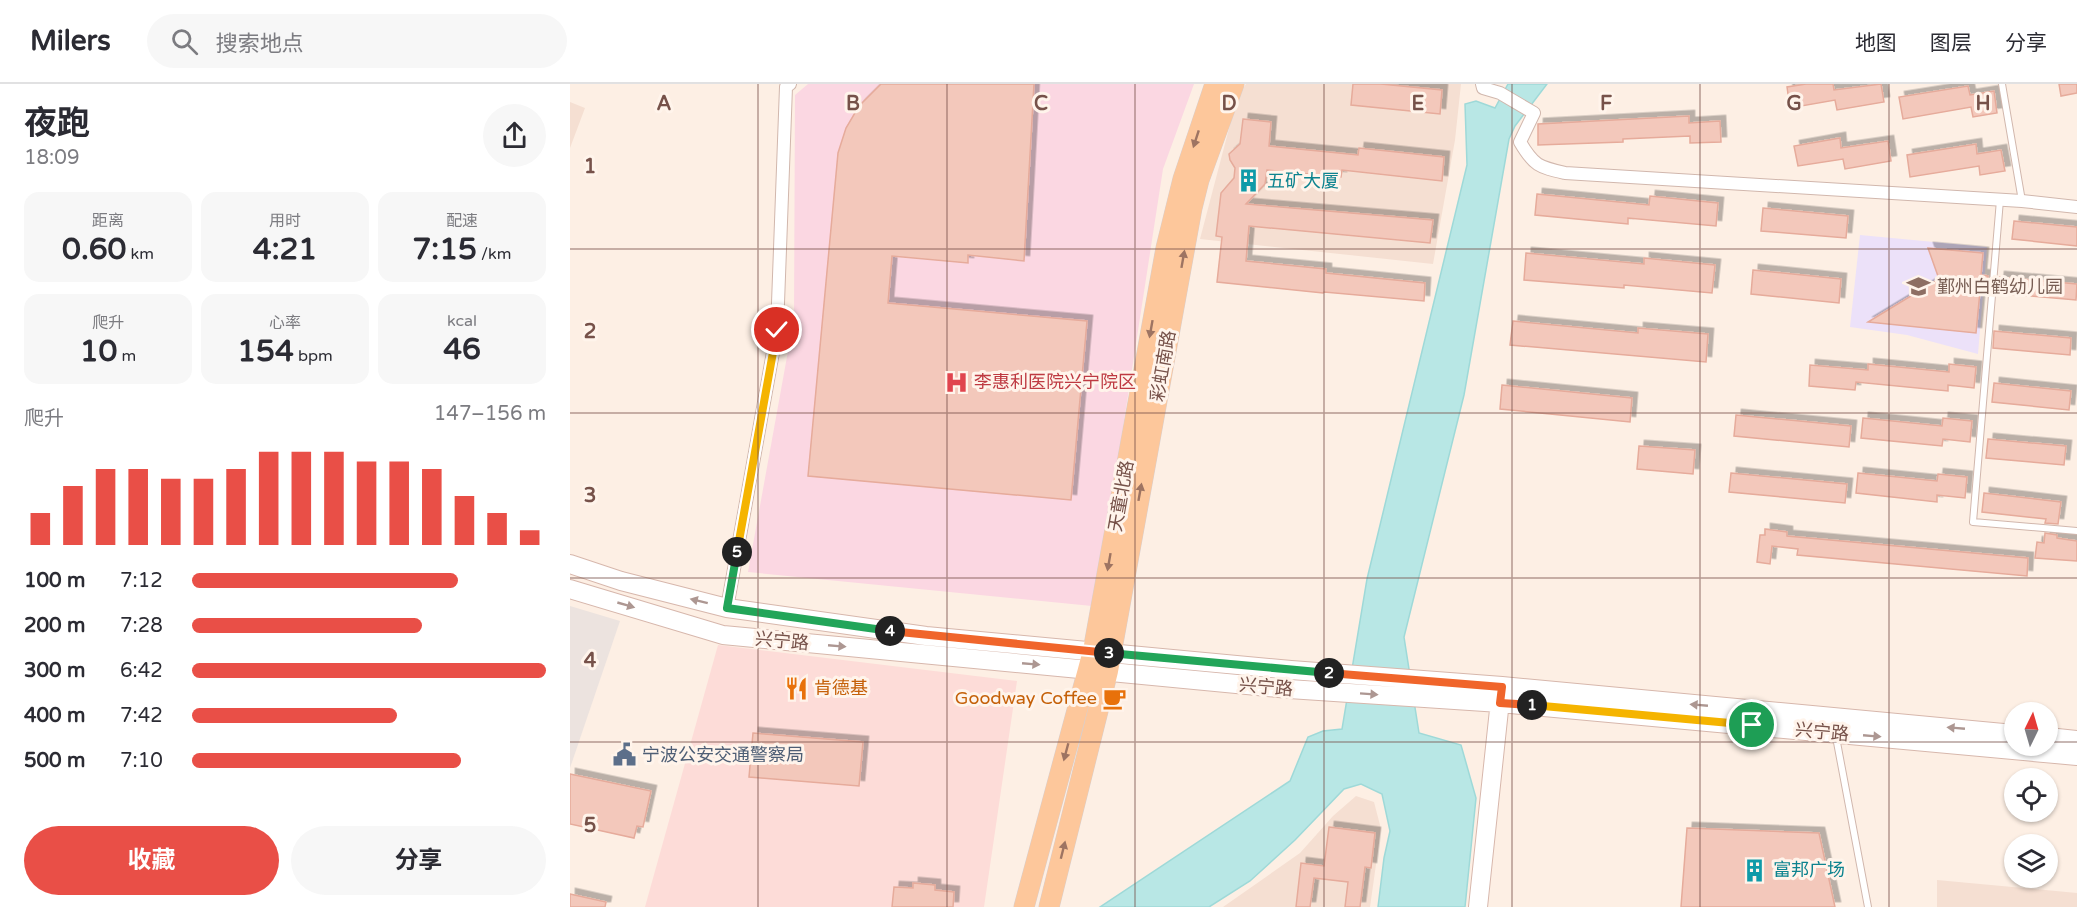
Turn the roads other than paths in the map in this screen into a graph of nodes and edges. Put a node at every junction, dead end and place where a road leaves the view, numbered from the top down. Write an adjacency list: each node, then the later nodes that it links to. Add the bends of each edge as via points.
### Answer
1 (790, 84): 12 (street, via 786,87 777,330)
2 (1215, 84): 13 (main road, 天童北路, one-way to 13, via 1183,179 1166,248)
3 (1234, 84): 13 (main road, 彩虹南路, one-way to 3, via 1198,180)
4 (1482, 84): 6 (street, via 1483,88 1534,113 1520,142 1530,159 1544,168 1565,173)
5 (2002, 84): 7 (lane)
6 (2000, 200): 7 (street); 9 (lane, via 1973,522)
7 (2022, 201): 8 (street)
8 (2077, 207)
9 (2077, 531)
10 (570, 564): 12 (main road, 兴宁路, one-way to 10)
11 (570, 589): 13 (main road, 兴宁路, one-way to 13, via 723,635)
12 (727, 608): 13 (main road, 兴宁路)
13 (1100, 661): 14 (main road, 兴宁路, via 1291,670); 14 (main road, 兴宁路, one-way to 14, via 1290,689); 20 (main road, 天童北路, one-way to 20); 21 (main road, 天童北路, one-way to 13)
14 (1501, 695): 15 (main road, 兴宁路); 22 (main road)
15 (1834, 725): 16 (main road, 兴宁路, one-way to 15); 19 (main road, 兴宁路, one-way to 19); 23 (lane)
16 (2004, 734)
17 (2058, 738): 18 (main road)
18 (2077, 740)
19 (2077, 756)
20 (1024, 907)
21 (1049, 907)
22 (1478, 907)
23 (1868, 907)

